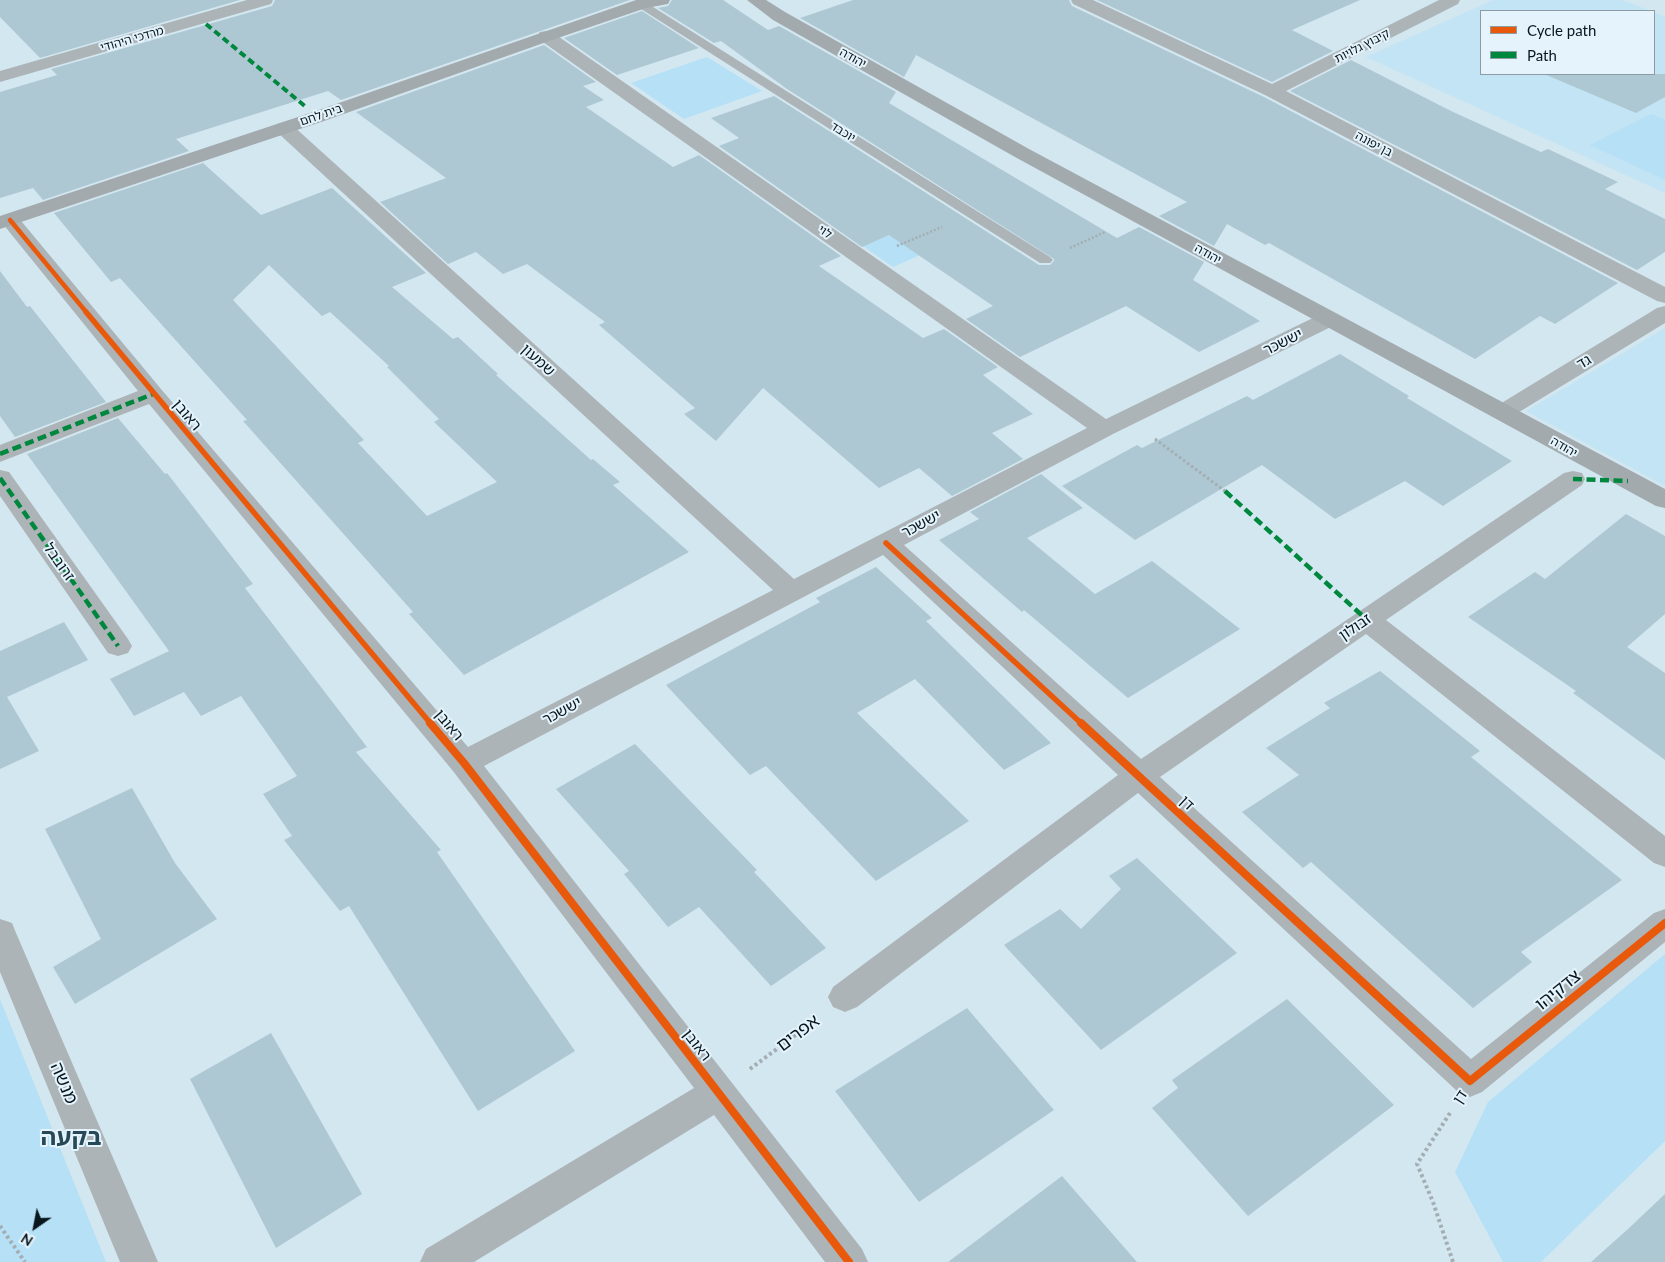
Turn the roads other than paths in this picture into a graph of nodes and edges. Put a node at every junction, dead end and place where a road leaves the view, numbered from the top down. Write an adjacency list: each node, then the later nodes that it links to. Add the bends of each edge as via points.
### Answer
1 (265, 0): 8 (street, מרדכי היהודי)
2 (662, 0): 6 (street, בית לחם)
3 (755, 0): 15 (street, יהודה)
4 (1079, 0): 9 (street, בן יפונה)
5 (1452, 0): 9 (street, קיבוץ גלויות)
6 (646, 2): 7 (street, בית לחם); 12 (lane, יוכבד)
7 (546, 36): 10 (street, בית לחם); 18 (street, לוי)
8 (0, 77)
9 (1272, 91): 13 (street, בן יפונה)
10 (284, 128): 11 (street, בית לחם); 24 (street, שמעון)
11 (5, 222): 16 (street, ראובן)
12 (1045, 260)
13 (1665, 296)
14 (1665, 313): 17 (street, גד)
15 (1328, 320): 17 (street, יהודה); 18 (street, יששכר)
16 (153, 394): 19 (street); 27 (street, ראובן)
17 (1503, 412): 22 (street, יהודה)
18 (1104, 429): 23 (street, יששכר)
19 (0, 454)
20 (0, 478): 26 (street, זרובבל)
21 (1573, 479): 25 (street, זבולון)
22 (1665, 500)
23 (886, 542): 24 (street, יששכר); 28 (street, דן)
24 (792, 592): 27 (street, יששכר)
25 (1366, 620): 28 (street, זבולון); 29 (street)
26 (118, 646)
27 (464, 763): 34 (street, ראובן)
28 (1139, 776): 32 (street); 33 (street, דן)
29 (1665, 854)
30 (1665, 923): 33 (street, צדקיהו)
31 (0, 933): 35 (street, מנשה)
32 (845, 997)
33 (1470, 1081)
34 (718, 1093): 36 (street); 37 (street, ראובן)
35 (139, 1262)
36 (439, 1262)
37 (849, 1262)

